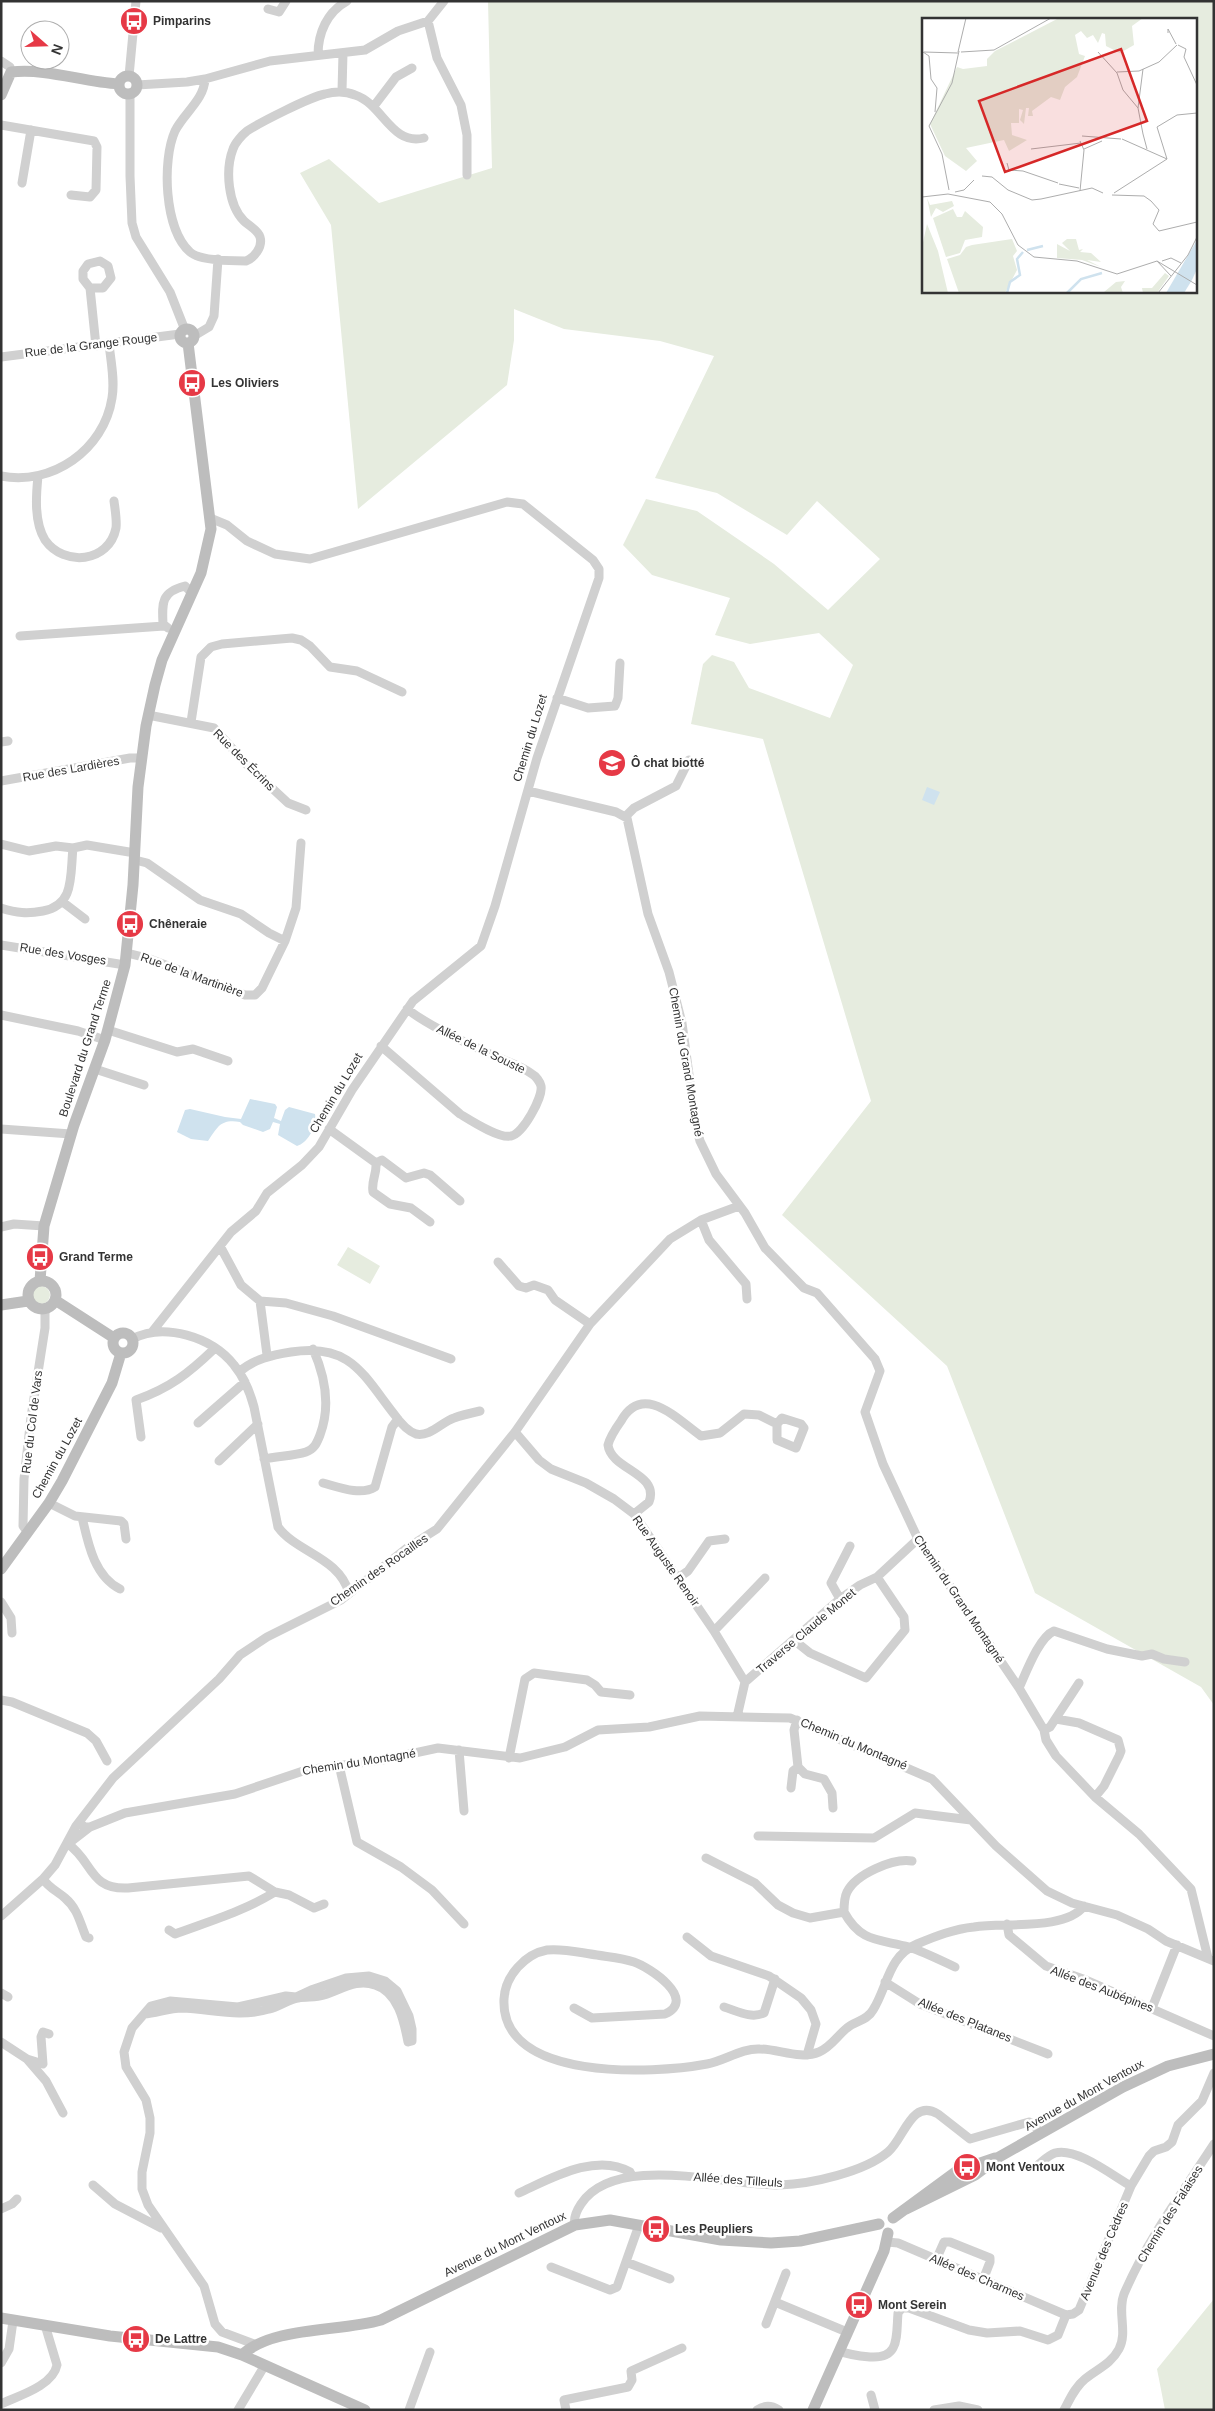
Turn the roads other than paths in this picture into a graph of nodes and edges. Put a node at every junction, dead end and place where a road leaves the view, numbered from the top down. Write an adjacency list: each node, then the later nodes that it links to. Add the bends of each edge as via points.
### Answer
1 (136, 1): 14 (street, Boulevard du Grand Terme)
2 (286, 1): 6 (street, via 279,12)
3 (347, 1): 5 (street)
4 (444, 1): 7 (street)
5 (333, 5): 9 (street, via 320,33)
6 (268, 9)
7 (428, 21): 8 (street, via 398,31 365,50); 21 (street, via 437,58 461,105 467,135)
8 (343, 53): 9 (street); 16 (street)
9 (318, 55): 13 (street, via 270,61)
10 (1, 62): 12 (street)
11 (412, 68): 17 (street, via 396,77)
12 (12, 72): 14 (street, via 37,70 98,83 119,84 122,92); 15 (street)
13 (205, 79): 14 (street); 24 (street, via 201,96 182,119 171,141 169,205 173,222 190,252 200,258)
14 (132, 85): 26 (street, Boulevard du Grand Terme, via 132,223 136,237 170,292)
15 (2, 90)
16 (342, 91): 17 (street, via 357,95); 24 (street, via 324,94 269,119 245,132 233,148 230,164 232,197 238,213 258,233 260,241 251,259)
17 (374, 106): 20 (street, via 398,134 409,140)
18 (1, 125): 19 (street)
19 (31, 130): 22 (street); 23 (street, via 94,141 97,148 96,190 90,197)
20 (424, 138)
21 (467, 175)
22 (22, 182)
23 (72, 195)
24 (218, 259): 26 (street, via 212,322 204,331)
25 (90, 288): 28 (street)
26 (187, 336): 27 (street, Rue de la Grange Rouge); 33 (street, Boulevard du Grand Terme)
27 (109, 344): 28 (street, Rue de la Grange Rouge); 31 (street, via 112,399 98,432 89,448 79,457)
28 (96, 346): 29 (street, Rue de la Grange Rouge)
29 (1, 356)
30 (1, 476): 31 (street)
31 (38, 476): 32 (street, via 40,528 49,544 64,556 83,558 104,550 116,527)
32 (114, 501)
33 (210, 518): 34 (street, Boulevard du Grand Terme, via 203,553); 39 (street, Chemin du Lozet, via 227,525 268,552 310,558 507,502 523,504 594,560 599,569 598,585)
34 (190, 590): 35 (street, Boulevard du Grand Terme); 35 (street, via 182,587 164,598 162,605)
35 (170, 629): 36 (street); 40 (street, Boulevard du Grand Terme, via 161,653)
36 (20, 636)
37 (620, 663): 39 (street, via 618,698 614,706 588,708)
38 (402, 692): 41 (street, via 357,671 330,668 300,640 222,644 211,647 201,657)
39 (557, 698): 45 (street, Chemin du Lozet)
40 (148, 715): 41 (street, Rue des Écrins); 42 (street, Boulevard du Grand Terme)
41 (190, 722): 46 (street, Rue des Écrins, via 214,728 246,764 288,803)
42 (142, 758): 44 (street, Rue des Lardières); 51 (street, Boulevard du Grand Terme, via 136,803)
43 (689, 760): 47 (street, via 676,786 634,808)
44 (1, 781)
45 (528, 791): 47 (street); 59 (street, Chemin du Lozet, via 481,946 420,993)
46 (306, 810)
47 (626, 816): 71 (street, Chemin du Grand Montagné, via 648,914 676,998 700,1141 716,1174)
48 (301, 843): 55 (street, via 296,908)
49 (1, 844): 50 (street, via 29,851 56,846)
50 (73, 848): 51 (street, via 87,845); 52 (street)
51 (135, 856): 55 (street, via 200,900 241,914); 57 (street, Boulevard du Grand Terme)
52 (64, 902): 53 (street, via 56,909 28,914); 54 (street)
53 (1, 908)
54 (85, 919)
55 (285, 941): 57 (street, Rue de la Martinière, via 262,988 251,996)
56 (1, 945): 58 (street, Rue des Vosges)
57 (127, 953): 58 (street, Boulevard du Grand Terme)
58 (125, 965): 61 (street, Boulevard du Grand Terme)
59 (406, 1008): 62 (street, Chemin du Lozet); 62 (street, Allée de la Souste, via 417,1017 532,1073 541,1087 523,1129 518,1135 509,1137 470,1120)
60 (1, 1015): 61 (street)
61 (106, 1035): 63 (street, via 177,1052 192,1049); 64 (street, Boulevard du Grand Terme)
62 (381, 1046): 67 (street, Chemin du Lozet)
63 (228, 1061)
64 (95, 1069): 65 (street); 68 (street, Boulevard du Grand Terme)
65 (144, 1085)
66 (1, 1129): 68 (street)
67 (329, 1129): 69 (street); 76 (street, Chemin du Lozet, via 319,1147 267,1193 256,1211)
68 (71, 1134): 74 (street, Boulevard du Grand Terme)
69 (376, 1163): 70 (street, via 382,1160 406,1178 424,1173 430,1175); 73 (street, via 371,1183 373,1192 390,1204 411,1208)
70 (460, 1201)
71 (739, 1206): 72 (street, Chemin des Rocailles); 112 (street, Chemin du Grand Montagné, via 765,1248 804,1288 817,1293 875,1359 880,1371 865,1412 883,1464)
72 (701, 1220): 79 (street, via 709,1240 746,1284); 85 (street, Chemin des Rocailles, via 670,1239)
73 (430, 1222)
74 (44, 1226): 75 (street, via 14,1224); 78 (street, Boulevard du Grand Terme)
75 (1, 1227)
76 (220, 1246): 82 (street, via 241,1285); 86 (street, Chemin du Lozet)
77 (498, 1262): 85 (street, via 519,1286 534,1285 548,1290 555,1300)
78 (40, 1281): 80 (street, via 52,1285 56,1292); 81 (street, via 28,1290)
79 (747, 1299)
80 (55, 1300): 84 (street); 87 (street)
81 (28, 1301): 83 (street); 84 (street, via 34,1307)
82 (260, 1301): 92 (street); 93 (street, via 286,1303 311,1310)
83 (1, 1305)
84 (45, 1309): 109 (street, Rue du Col de Vars, via 24,1479 23,1526)
85 (590, 1324): 101 (street, Chemin des Rocailles)
86 (152, 1332): 88 (street); 89 (street, via 192,1337)
87 (114, 1338): 88 (street, via 123,1333); 91 (street, via 114,1349)
88 (132, 1340): 91 (street, via 130,1349)
89 (214, 1348): 94 (street); 102 (street, via 187,1374 160,1392 136,1400)
90 (313, 1349): 92 (street); 97 (street, via 329,1352 360,1369); 103 (street, via 323,1380 326,1405 316,1446 306,1452)
91 (121, 1353): 106 (street, Chemin du Lozet, via 112,1383)
92 (267, 1356): 94 (street)
93 (451, 1359)
94 (239, 1372): 95 (street)
95 (245, 1382): 98 (street); 99 (street)
96 (480, 1411): 97 (street, via 453,1418 425,1434 412,1432)
97 (398, 1419): 105 (street, via 392,1426 375,1487 367,1491)
98 (198, 1423)
99 (258, 1424): 103 (street); 104 (street)
100 (778, 1424): 107 (street, via 759,1415 744,1414 720,1434 701,1436 664,1409 649,1403 631,1408 608,1445 612,1458 645,1480 650,1488 649,1502)
101 (515, 1432): 107 (street, Rue Auguste Renoir, via 551,1469 614,1498); 119 (street, Chemin des Rocailles, via 437,1529)
102 (141, 1437)
103 (264, 1459): 119 (street, via 278,1527 288,1538 320,1557 341,1576)
104 (219, 1461)
105 (323, 1483)
106 (49, 1503): 108 (street); 109 (street, Chemin du Lozet)
107 (634, 1514): 116 (street, Rue Auguste Renoir)
108 (82, 1517): 110 (street, via 121,1521); 118 (street, via 98,1569 105,1579)
109 (28, 1533): 114 (street, Chemin du Lozet)
110 (126, 1539)
111 (726, 1539): 116 (street, via 708,1542 688,1571)
112 (918, 1540): 115 (street, Traverse Claude Monet); 128 (street, Chemin du Grand Montagné)
113 (850, 1546): 120 (street, via 831,1583)
114 (1, 1569)
115 (877, 1577): 120 (street, Traverse Claude Monet); 124 (street, via 904,1617 905,1630 866,1678 810,1654)
116 (678, 1578): 122 (street, Rue Auguste Renoir)
117 (765, 1578): 122 (street)
118 (120, 1588)
119 (349, 1593): 145 (street, Chemin des Rocailles, via 240,1655 216,1683 124,1767)
120 (840, 1599): 124 (street, Traverse Claude Monet)
121 (1, 1602): 123 (street, via 11,1618)
122 (714, 1631): 126 (street, Rue Auguste Renoir)
123 (12, 1633)
124 (795, 1641): 126 (street, Traverse Claude Monet)
125 (1185, 1662): 128 (street, via 1152,1654 1142,1656 1106,1649 1054,1631 1040,1645)
126 (745, 1682): 131 (street, Traverse Claude Monet)
127 (1079, 1683): 132 (street)
128 (1019, 1688): 134 (street, Chemin du Grand Montagné)
129 (630, 1695): 136 (street, via 601,1692 587,1680 529,1674 525,1679)
130 (1, 1700): 137 (street, via 88,1733)
131 (737, 1717): 133 (street, Chemin du Montagné); 136 (street, Chemin du Montagné, via 700,1716 649,1727 598,1730 565,1747)
132 (1056, 1719): 134 (street, via 1050,1728); 141 (street, via 1079,1723 1118,1740 1119,1756)
133 (797, 1720): 139 (street, via 794,1730); 144 (street, Chemin du Montagné, via 932,1779)
134 (1044, 1730): 141 (street, Chemin du Grand Montagné, via 1056,1756)
135 (459, 1750): 136 (street, Chemin du Montagné); 138 (street, Chemin du Montagné, via 438,1748); 143 (street)
136 (509, 1758)
137 (107, 1761)
138 (339, 1765): 146 (street, Chemin du Montagné, via 306,1770 235,1794 125,1814); 157 (street, via 357,1842 424,1884)
139 (798, 1767): 140 (street, via 793,1771); 142 (street, via 805,1774 824,1779 832,1793)
140 (791, 1788)
141 (1095, 1797): 164 (street, Chemin du Grand Montagné, via 1140,1834 1191,1889)
142 (833, 1808)
143 (464, 1811)
144 (971, 1820): 147 (street, via 915,1814 874,1838); 154 (street, Chemin du Montagné, via 1047,1891)
145 (79, 1823): 146 (street); 148 (street, Chemin des Rocailles)
146 (90, 1826): 148 (street, Chemin du Montagné)
147 (758, 1836)
148 (68, 1844): 151 (street, Chemin des Rocailles); 152 (street, via 98,1880 110,1887 128,1888 242,1875)
149 (706, 1858): 155 (street, via 755,1883 792,1914 810,1918)
150 (912, 1861): 155 (street, via 890,1864 856,1881 847,1892)
151 (43, 1879): 156 (street, Chemin des Rocailles); 161 (street, via 49,1888 66,1898)
152 (275, 1892): 153 (street, via 289,1895 314,1908); 159 (street, via 231,1914 175,1934)
153 (324, 1904)
154 (1084, 1906): 158 (street, via 1075,1916 1063,1920); 162 (street, Chemin du Montagné, via 1117,1914)
155 (844, 1912): 163 (street, via 852,1926 866,1937)
156 (1, 1916)
157 (464, 1924)
158 (1006, 1924): 163 (street, via 957,1929); 171 (street, Allée des Aubépines, via 1009,1935 1046,1966)
159 (169, 1930)
160 (687, 1937): 166 (street, via 711,1956)
161 (89, 1938)
162 (1177, 1945): 164 (street, Chemin du Montagné); 171 (street)
163 (910, 1948): 165 (street); 167 (street, via 902,1952 892,1965)
164 (1211, 1960)
165 (955, 1966)
166 (775, 1979): 169 (street, via 764,2013 757,2016); 177 (street, via 801,1998 814,2015 816,2027)
167 (885, 1982): 175 (street, Allée des Platanes, via 920,2004); 177 (street, via 870,2014 846,2029 824,2049)
168 (296, 1998): 168 (street, via 325,1995 354,1984 376,1985 394,2001 408,2042 412,2041 412,2028 403,2001 391,1985 377,1978 346,1978); 194 (street, via 268,2010 248,2013 182,2008 144,2014 132,2028 124,2052 126,2067 146,2100 150,2118 142,2189)
169 (724, 2007)
170 (574, 2008): 177 (street, via 592,2018 665,2014 673,2009 676,2001 674,1992 662,1979 633,1962 564,1950 546,1950 534,1955 513,1973 504,1998 512,2032 529,2049 589,2068 607,2071 694,2066 759,2048)
171 (1152, 2008): 173 (street, Allée des Aubépines)
172 (49, 2034): 178 (street, via 43,2032 41,2037 43,2064)
173 (1214, 2036)
174 (1, 2042): 178 (street)
175 (1048, 2054)
176 (1214, 2054): 181 (street, Avenue du Mont Ventoux, via 1182,2061 1152,2073)
177 (807, 2055)
178 (27, 2059): 180 (street, via 46,2081)
179 (1214, 2074): 186 (street, Avenue des Cèdres, via 1202,2101 1178,2125 1172,2142 1149,2156)
180 (63, 2112)
181 (1040, 2134): 184 (street, Allée des Tilleuls, via 1029,2122 970,2139 933,2111 922,2111 910,2119 892,2149 880,2159 826,2178 780,2184 673,2175); 190 (street, Avenue du Mont Ventoux, via 974,2175)
182 (1214, 2144): 227 (street, Chemin des Falaises, via 1145,2249 1124,2293 1120,2310 1123,2336 1119,2349 1104,2367 1077,2387)
183 (1039, 2164): 186 (street, via 1051,2154 1067,2153 1104,2168)
184 (632, 2176): 187 (street, Allée des Tilleuls, via 620,2168 588,2167); 192 (street, Allée des Tilleuls, via 606,2183 591,2193 576,2213)
185 (93, 2185): 194 (street, via 116,2204)
186 (1132, 2186): 203 (street, Avenue des Cèdres, via 1079,2310)
187 (519, 2193)
188 (17, 2199): 189 (street)
189 (1, 2209)
190 (893, 2218): 191 (street, via 886,2216); 195 (street, via 895,2229)
191 (879, 2224): 193 (street, Avenue du Mont Ventoux, via 800,2241 771,2243 721,2240); 195 (street)
192 (575, 2225): 193 (street, Avenue du Mont Ventoux, via 610,2220); 208 (street, Avenue du Mont Ventoux, via 381,2320 282,2336)
193 (639, 2226): 197 (street)
194 (162, 2228): 208 (street, via 204,2286 218,2329)
195 (887, 2237): 196 (street, Allée des Charmes); 207 (street)
196 (936, 2260): 201 (street, Allée des Charmes); 201 (street, via 944,2242 990,2258)
197 (626, 2262): 198 (street, via 616,2287 610,2290); 200 (street)
198 (551, 2267)
199 (786, 2273): 202 (street)
200 (670, 2279)
201 (983, 2280): 203 (street, Allée des Charmes)
202 (775, 2302): 205 (street); 207 (street)
203 (1066, 2315): 210 (street, Avenue des Cèdres, via 1058,2335 1048,2340 1020,2331 986,2333 968,2330 902,2308 898,2313 891,2353 883,2358)
204 (7, 2320): 206 (street); 213 (street, via 9,2349)
205 (766, 2324)
206 (45, 2325): 212 (street, via 110,2336 205,2344); 216 (street, via 57,2365 55,2371 42,2384)
207 (847, 2332): 210 (street)
208 (254, 2344): 212 (street, Avenue du Mont Ventoux)
209 (682, 2348): 220 (street, via 631,2371 632,2380 628,2387 564,2400)
210 (839, 2351): 223 (street)
211 (430, 2352): 219 (street)
212 (242, 2355): 214 (street)
213 (1, 2363)
214 (265, 2365): 217 (street); 218 (street)
215 (871, 2395): 224 (street)
216 (1, 2404)
217 (238, 2410)
218 (365, 2410)
219 (410, 2410)
220 (566, 2410)
221 (757, 2410): 222 (street, via 772,2406)
222 (779, 2410)
223 (812, 2410)
224 (875, 2410)
225 (934, 2410): 226 (street, via 959,2406)
226 (978, 2410)
227 (1064, 2410)

